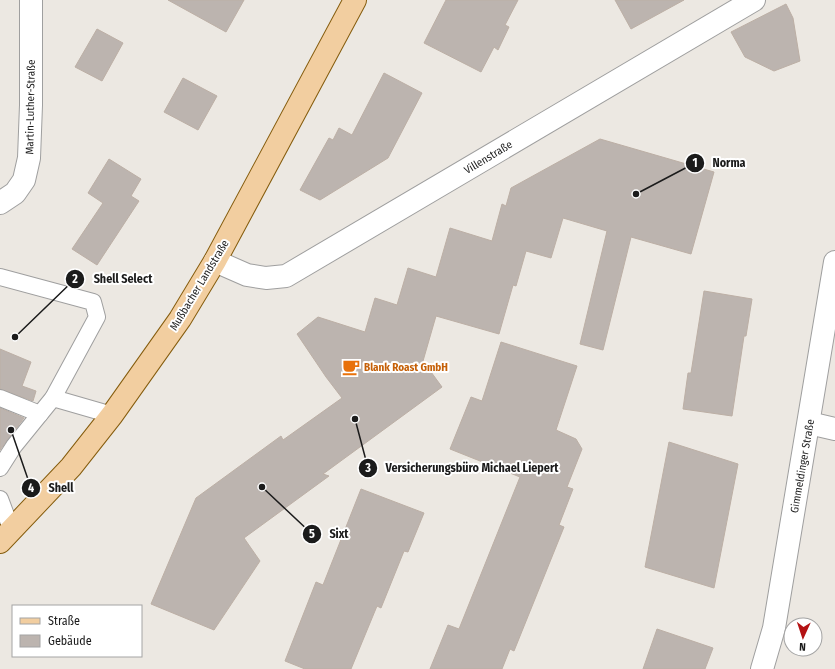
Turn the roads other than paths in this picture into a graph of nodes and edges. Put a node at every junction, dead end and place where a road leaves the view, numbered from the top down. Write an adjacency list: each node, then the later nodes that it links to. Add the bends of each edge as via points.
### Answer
1 (30, 0): 4 (street, Martin-Luther-Straße, via 29,158 24,180 15,193)
2 (355, 0): 5 (main road, Mußbacher Landstraße)
3 (754, 0): 5 (street, Villenstraße, via 286,276 266,278 247,275)
4 (0, 203)
5 (215, 261): 11 (main road, Mußbacher Landstraße, via 180,319)
6 (835, 262): 12 (street, Gimmeldinger Straße)
7 (0, 277): 9 (lane, via 93,302 97,317)
8 (0, 398): 10 (lane)
9 (53, 398): 10 (lane); 11 (lane)
10 (40, 414): 14 (lane)
11 (112, 415): 17 (main road, Mußbacher Landstraße, via 70,467)
12 (809, 422): 13 (street); 18 (street, Gimmeldinger Straße, via 774,628)
13 (835, 429)
14 (7, 444): 15 (lane)
15 (0, 468)
16 (0, 499): 17 (lane)
17 (6, 536)
18 (762, 669)

